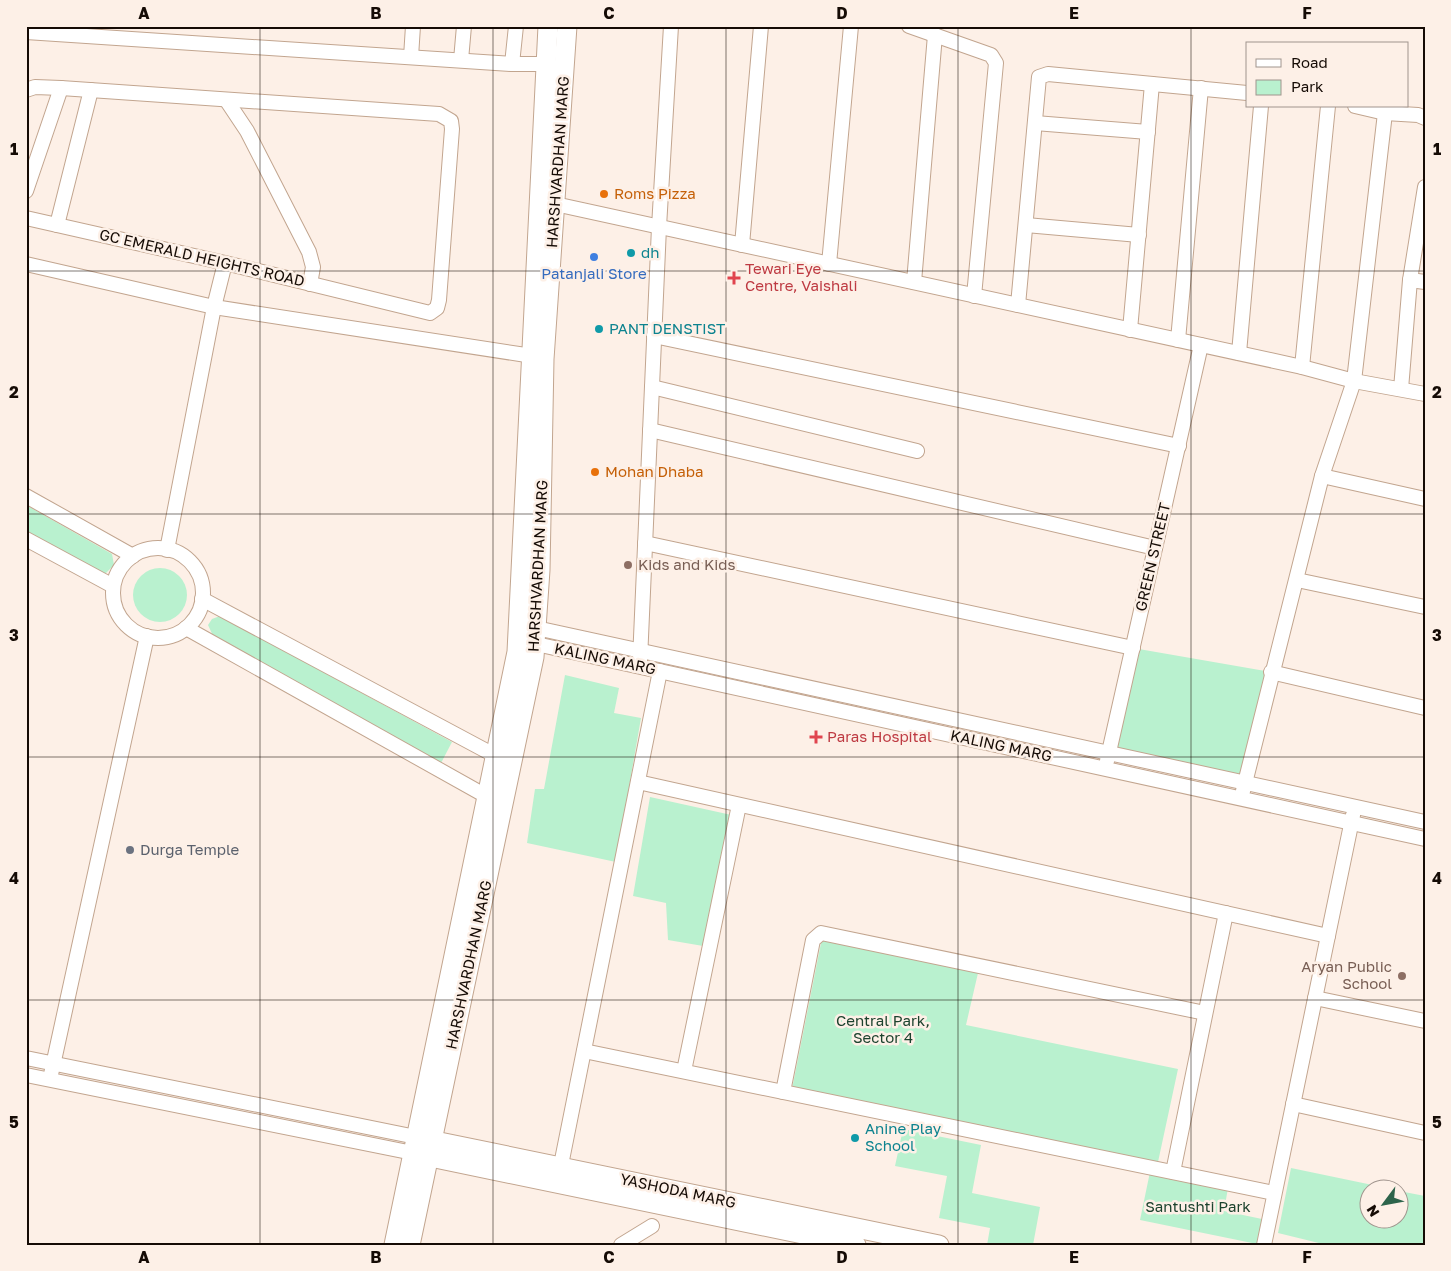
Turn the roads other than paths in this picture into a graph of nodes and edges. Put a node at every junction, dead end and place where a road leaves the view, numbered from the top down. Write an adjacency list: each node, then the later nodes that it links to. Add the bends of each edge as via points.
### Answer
1 (412, 26): 12 (street)
2 (464, 26): 13 (street)
3 (516, 26): 14 (street)
4 (548, 26): 15 (street, HARSHVARDHAN MARG)
5 (567, 26): 32 (street, HARSHVARDHAN MARG)
6 (671, 26): 36 (street)
7 (761, 26): 38 (street)
8 (851, 26): 41 (street)
9 (909, 26): 11 (street)
10 (26, 32): 12 (street)
11 (935, 35): 43 (street); 46 (street, via 991,55 996,63)
12 (411, 57): 13 (street)
13 (461, 60): 14 (street)
14 (512, 64): 15 (street)
15 (546, 64): 54 (street, HARSHVARDHAN MARG)
16 (1152, 84): 18 (street); 28 (street, via 1043,74 1038,80); 29 (street)
17 (61, 88): 19 (street); 20 (street); 31 (street)
18 (1201, 88): 21 (street); 51 (street)
19 (26, 90)
20 (91, 90): 22 (street); 34 (street)
21 (1246, 93)
22 (227, 101): 45 (street, GC EMERALD HEIGHTS ROAD, via 247,130 310,252 313,267); 45 (street, via 439,114 451,121 437,308 430,313 422,312)
23 (1261, 108): 53 (street)
24 (1328, 108): 55 (street)
25 (1364, 108): 26 (street)
26 (1385, 113): 27 (street); 56 (street)
27 (1425, 118)
28 (1035, 123): 29 (street); 35 (street)
29 (1148, 132): 37 (street)
30 (1425, 188): 42 (street)
31 (26, 191)
32 (555, 204): 36 (street); 54 (street, HARSHVARDHAN MARG)
33 (26, 218): 34 (street, GC EMERALD HEIGHTS ROAD)
34 (58, 225): 39 (street, GC EMERALD HEIGHTS ROAD)
35 (1026, 225): 37 (street); 47 (street)
36 (659, 227): 38 (street); 50 (street)
37 (1139, 235): 49 (street)
38 (742, 245): 41 (street)
39 (225, 263): 45 (street, GC EMERALD HEIGHTS ROAD); 48 (street)
40 (26, 264): 48 (street)
41 (829, 264): 43 (street)
42 (1410, 280): 44 (street); 58 (street)
43 (914, 282): 46 (street)
44 (1425, 282)
45 (310, 284)
46 (974, 296): 47 (street)
47 (1018, 305): 49 (street)
48 (214, 307): 54 (street); 69 (street)
49 (1130, 330): 51 (street)
50 (654, 336): 57 (street); 61 (street)
51 (1178, 340): 52 (street)
52 (1201, 345): 53 (street); 61 (street, GREEN STREET)
53 (1239, 354): 55 (street)
54 (538, 357): 76 (street, HARSHVARDHAN MARG, via 540,570)
55 (1302, 367): 56 (street)
56 (1354, 380): 58 (street); 63 (street)
57 (652, 387): 60 (street); 62 (street)
58 (1402, 389): 59 (street)
59 (1425, 394)
60 (650, 430): 67 (street); 68 (street)
61 (1179, 446): 68 (street, GREEN STREET)
62 (918, 451)
63 (1322, 476): 65 (street); 71 (street)
64 (26, 496): 70 (street)
65 (1425, 499)
66 (26, 539): 72 (street)
67 (645, 543): 78 (street); 79 (street)
68 (1156, 548): 78 (street, GREEN STREET)
69 (167, 550): 70 (street, via 153,549); 73 (street, via 176,552 192,565 202,586)
70 (133, 556): 72 (street, via 117,574)
71 (1297, 580): 74 (street); 82 (street)
72 (114, 586): 77 (street, via 113,597 120,618 129,628)
73 (202, 599): 75 (street, via 200,609); 85 (street)
74 (1425, 607)
75 (186, 628): 77 (street, via 172,636); 90 (street)
76 (527, 634): 79 (street, KALING MARG); 80 (street, KALING MARG); 85 (street, HARSHVARDHAN MARG); 86 (street, HARSHVARDHAN MARG)
77 (147, 636): 105 (street)
78 (1133, 648): 84 (street, GREEN STREET)
79 (640, 650): 80 (street); 84 (street, KALING MARG)
80 (640, 667): 81 (street, KALING MARG)
81 (660, 671): 87 (street, KALING MARG); 88 (street)
82 (1271, 672): 83 (street); 89 (street)
83 (1425, 708)
84 (1109, 753): 87 (street, GREEN STREET); 89 (street, KALING MARG)
85 (494, 755): 86 (street); 90 (street, HARSHVARDHAN MARG)
86 (512, 764): 93 (street, HARSHVARDHAN MARG)
87 (1106, 769): 91 (street, KALING MARG)
88 (638, 782): 92 (street); 103 (street)
89 (1245, 783): 91 (street); 94 (street, KALING MARG)
90 (486, 796): 93 (street); 112 (street, HARSHVARDHAN MARG)
91 (1242, 799): 96 (street, KALING MARG)
92 (739, 805): 98 (street); 106 (street)
93 (503, 806): 112 (street, HARSHVARDHAN MARG)
94 (1354, 807): 95 (street, KALING MARG); 96 (street)
95 (1425, 822)
96 (1351, 823): 97 (street, KALING MARG); 99 (street)
97 (1425, 839)
98 (1226, 913): 99 (street); 101 (street)
99 (1328, 936): 100 (street)
100 (1315, 998): 102 (street); 110 (street)
101 (1205, 1013): 109 (street, via 821,933 813,940); 113 (street)
102 (1425, 1021)
103 (584, 1051): 106 (street); 114 (street)
104 (26, 1058): 105 (street)
105 (54, 1063): 108 (street); 112 (street)
106 (684, 1071): 109 (street)
107 (26, 1074): 108 (street)
108 (50, 1079): 112 (street)
109 (783, 1092): 113 (street)
110 (1293, 1104): 111 (street); 115 (street)
111 (1425, 1133)
112 (423, 1147): 114 (street, YASHODA MARG); 117 (street, HARSHVARDHAN MARG); 118 (street, HARSHVARDHAN MARG)
113 (1173, 1172): 115 (street)
114 (559, 1175): 120 (street, YASHODA MARG); 121 (street, YASHODA MARG)
115 (1274, 1193): 122 (street)
116 (652, 1226): 119 (street)
117 (394, 1245)
118 (410, 1245)
119 (621, 1245)
120 (856, 1245)
121 (939, 1245)
122 (1264, 1245)

